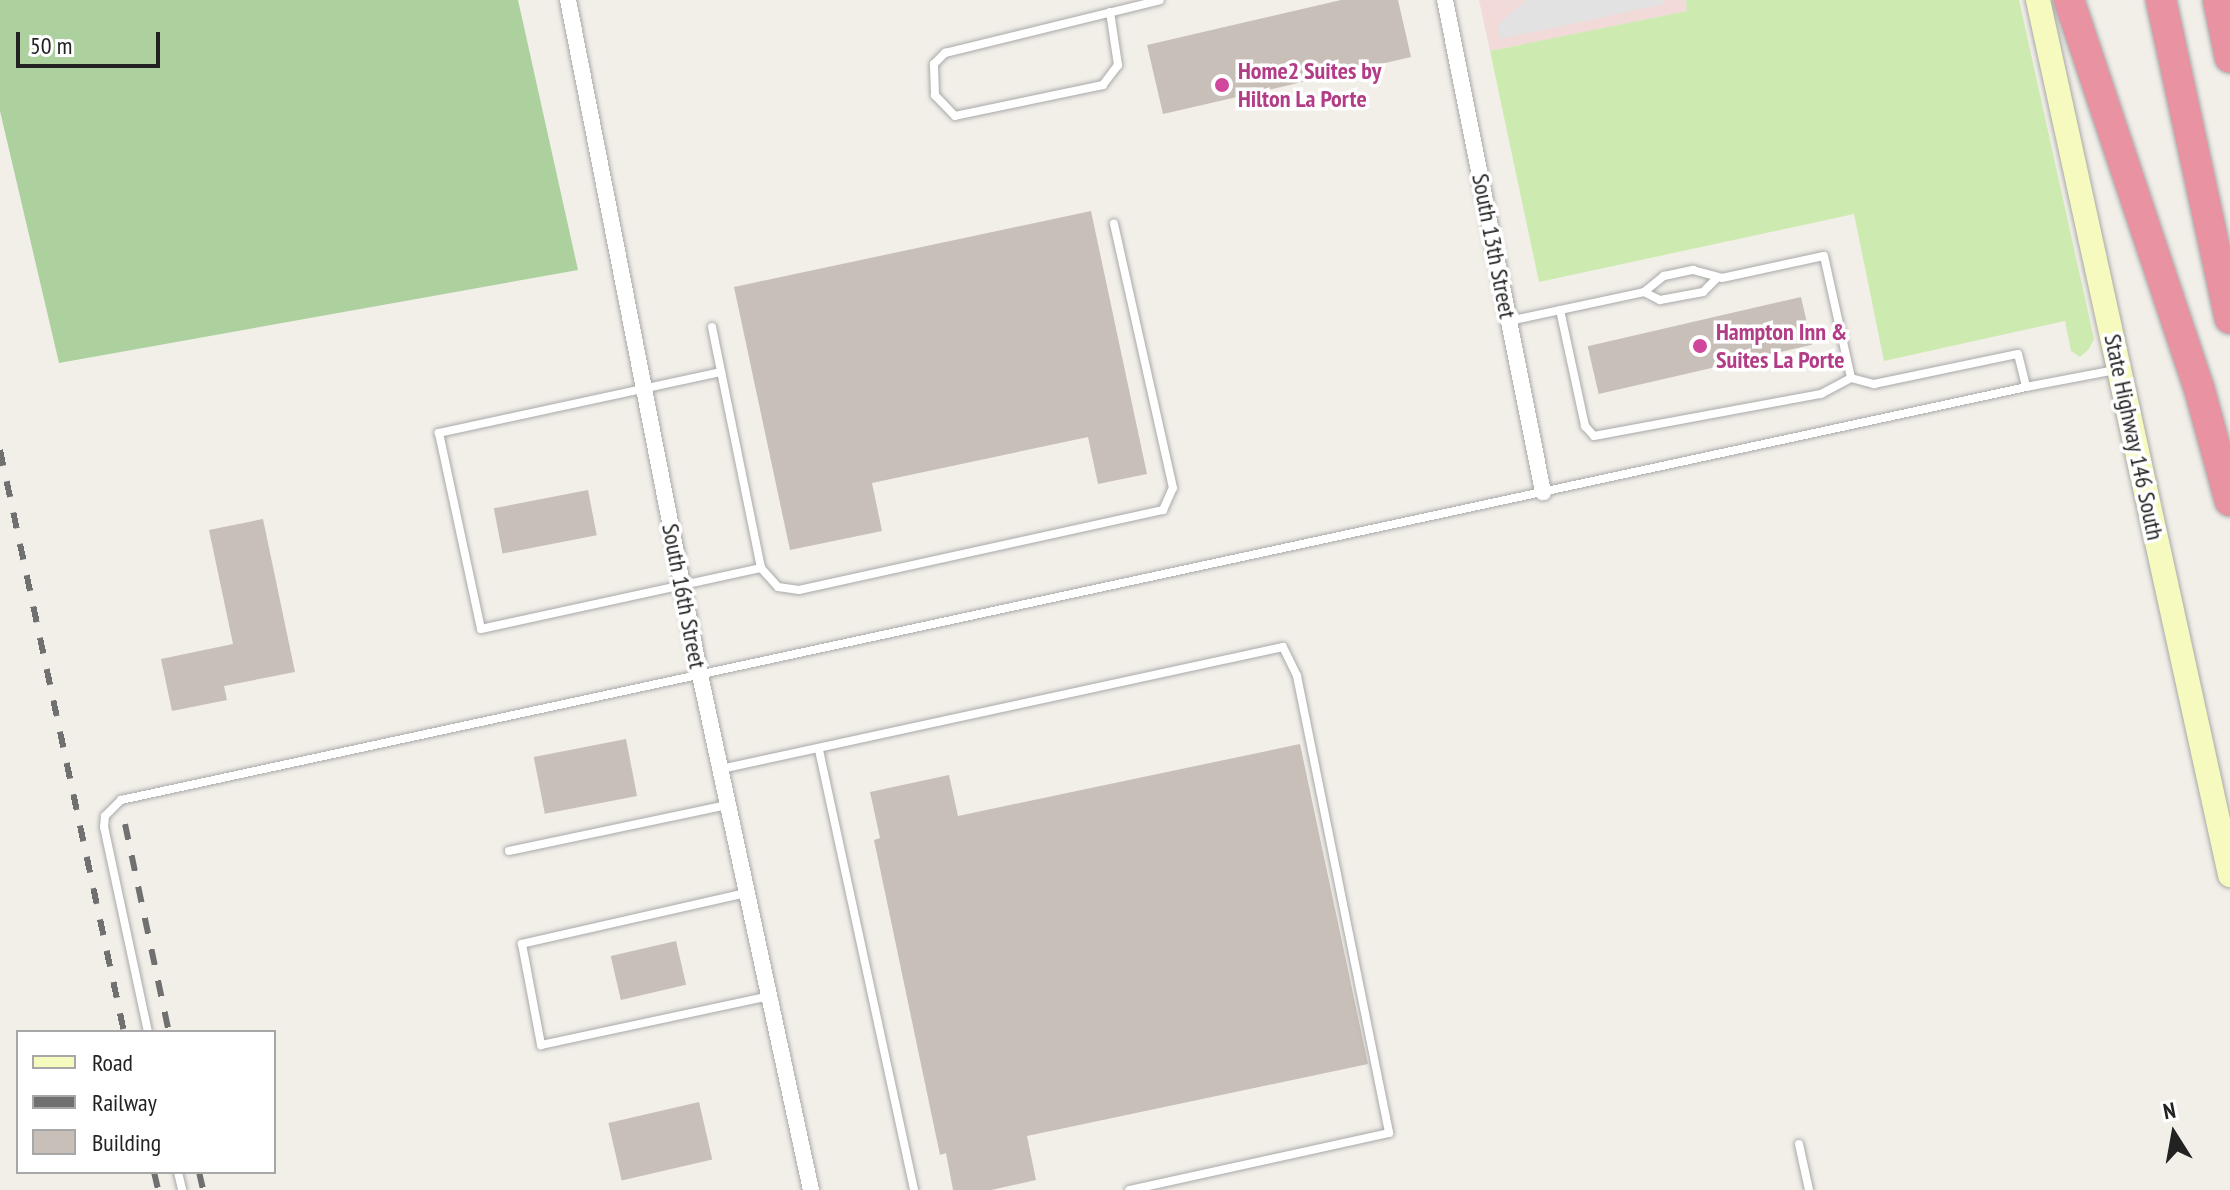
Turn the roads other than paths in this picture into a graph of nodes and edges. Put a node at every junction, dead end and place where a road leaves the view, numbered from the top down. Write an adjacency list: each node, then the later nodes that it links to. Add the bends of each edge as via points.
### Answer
1 (568, 0): 21 (street, South 16th Street)
2 (1160, 0): 8 (lane)
3 (1445, 0): 15 (street, South 13th Street)
4 (2038, 0): 17 (main road, State Highway 146 South)
5 (2069, 0): 23 (highway, via 2199,388)
6 (2161, 0): 14 (highway)
7 (2218, 0): 9 (highway)
8 (1110, 12): 8 (lane, via 945,53 934,64 935,95 955,116 1103,85 1118,65)
9 (2230, 58)
10 (1114, 223): 24 (lane, via 1173,488 1163,510 799,590 778,587)
11 (1717, 278): 12 (lane, via 1693,270 1664,276); 12 (lane, via 1703,292 1675,298 1653,299); 19 (lane, via 1824,256)
12 (1644, 292): 13 (lane)
13 (1560, 310): 15 (lane); 19 (lane, via 1585,426 1594,436 1821,394)
14 (2230, 319)
15 (1509, 321): 22 (street, South 13th Street)
16 (712, 327): 18 (lane)
17 (2120, 369): 20 (lane); 31 (main road, State Highway 146 South)
18 (721, 372): 21 (lane); 24 (lane)
19 (1851, 378): 20 (lane, via 1874,384 2018,354)
20 (2026, 387): 22 (lane)
21 (644, 389): 25 (street, South 16th Street); 25 (lane, via 439,433 481,629)
22 (1543, 492): 26 (lane)
23 (2230, 501)
24 (761, 568): 25 (lane)
25 (682, 583): 26 (street, South 16th Street)
26 (700, 675): 28 (street, South 16th Street); 34 (lane, via 121,800 105,816 104,827)
27 (819, 750): 28 (lane); 37 (lane); 38 (lane, via 1283,647 1304,706 1389,1133)
28 (720, 769): 29 (street, South 16th Street)
29 (728, 805): 30 (lane); 32 (street, South 16th Street)
30 (509, 851)
31 (2230, 875)
32 (747, 893): 33 (street, South 16th Street); 33 (lane, via 522,944 541,1045)
33 (769, 996): 36 (street, South 16th Street)
34 (148, 1030)
35 (1799, 1144): 39 (lane)
36 (811, 1190)
37 (914, 1190)
38 (1129, 1190)
39 (1809, 1190)

